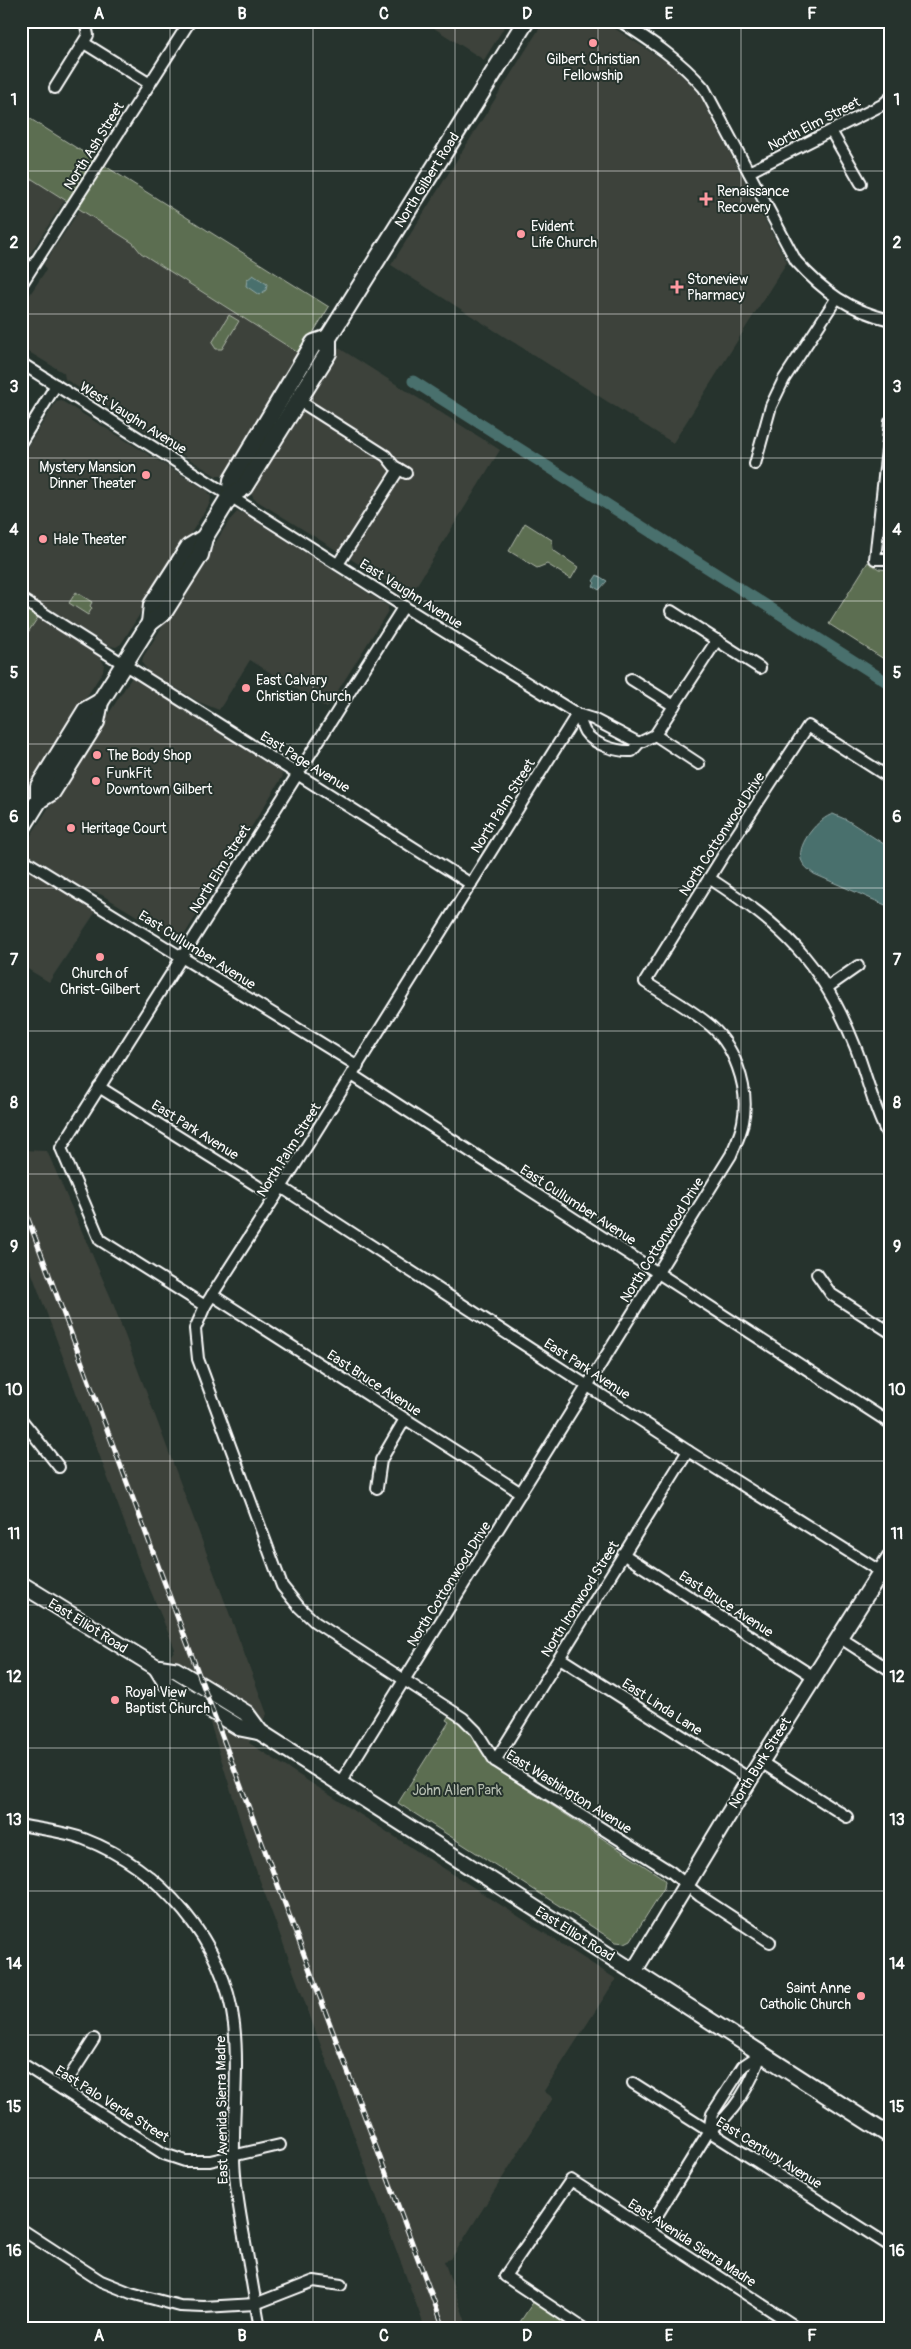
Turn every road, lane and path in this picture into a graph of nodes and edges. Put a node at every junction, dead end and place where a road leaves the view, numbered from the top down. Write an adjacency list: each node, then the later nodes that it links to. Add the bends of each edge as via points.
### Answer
1 (85, 21): 5 (street)
2 (190, 21): 6 (street, North Ash Street)
3 (526, 21): 15 (main road, North Gilbert Road)
4 (620, 21): 10 (street, via 672,56 694,76 704,88)
5 (86, 39): 6 (street); 7 (street)
6 (150, 84): 12 (street, North Ash Street)
7 (54, 88)
8 (890, 98): 9 (street, North Elm Street)
9 (831, 131): 10 (street, North Elm Street); 11 (street)
10 (749, 172): 13 (street, via 796,261 814,282)
11 (861, 183)
12 (21, 285)
13 (836, 299): 14 (street, via 870,315); 22 (street, via 784,379 771,406)
14 (890, 320)
15 (328, 338): 18 (main road, North Gilbert Road, via 328,353); 23 (main road, North Gilbert Road, via 314,343 232,480)
16 (21, 363): 17 (street, West Vaughn Avenue)
17 (56, 386): 21 (street); 23 (street, West Vaughn Avenue)
18 (298, 400): 23 (main road, North Gilbert Road, via 244,487); 25 (street, via 386,456 403,471)
19 (890, 422): 20 (street)
20 (889, 440): 24 (street, via 875,558)
21 (21, 442)
22 (755, 464)
23 (230, 496): 25 (street, East Vaughn Avenue); 30 (main road, North Gilbert Road, via 204,538 183,555 152,605 150,623)
24 (890, 559)
25 (338, 564): 27 (street, East Vaughn Avenue)
26 (21, 599): 30 (street, East Page Avenue)
27 (404, 606): 34 (street, East Vaughn Avenue); 38 (street, North Elm Street)
28 (671, 611): 29 (street)
29 (717, 640): 31 (street); 33 (street)
30 (124, 664): 38 (street, East Page Avenue); 40 (main road, North Gilbert Road, via 100,702 86,710 39,786 39,800)
31 (760, 668)
32 (631, 679): 33 (street)
33 (674, 706): 35 (street)
34 (577, 714): 36 (street, East Vaughn Avenue); 36 (street, via 586,734 604,745 621,752 632,751); 43 (street, North Palm Street)
35 (655, 736): 36 (street); 37 (street)
36 (639, 743)
37 (699, 764)
38 (297, 773): 43 (street, East Page Avenue); 44 (street, North Elm Street)
39 (890, 778): 42 (street, North Cottonwood Drive, via 808,726)
40 (21, 828)
41 (21, 858): 44 (street, East Cullumber Avenue)
42 (709, 878): 46 (street, via 774,924); 53 (street, North Cottonwood Drive, via 645,982 707,1022 726,1042 740,1075 744,1121 731,1155)
43 (471, 884): 47 (street, North Palm Street)
44 (181, 957): 47 (street, East Cullumber Avenue); 49 (street, North Elm Street)
45 (858, 966): 46 (street)
46 (828, 987): 50 (street, via 841,1012)
47 (358, 1066): 48 (street, North Palm Street)
48 (352, 1075): 51 (street, North Palm Street); 53 (street, East Cullumber Avenue)
49 (100, 1087): 52 (street, East Park Avenue); 56 (street, North Elm Street, via 61,1148 100,1240)
50 (890, 1139)
51 (281, 1187): 52 (street, North Palm Street); 58 (street, East Park Avenue)
52 (275, 1197): 55 (street, North Palm Street)
53 (658, 1274): 58 (street, North Cottonwood Drive); 61 (street, East Cullumber Avenue)
54 (817, 1274): 57 (street, via 831,1294)
55 (212, 1295): 56 (street, North Palm Street); 60 (street, East Bruce Avenue)
56 (205, 1306): 70 (street, North Palm Street, via 195,1329 198,1359 282,1586)
57 (890, 1332)
58 (587, 1386): 62 (street, East Park Avenue); 65 (street, North Cottonwood Drive)
59 (21, 1419): 63 (street)
60 (405, 1420): 64 (street, via 381,1460); 65 (street, East Bruce Avenue)
61 (890, 1423)
62 (688, 1451): 66 (street, North Ironwood Street); 68 (street, East Park Avenue)
63 (59, 1467)
64 (377, 1488)
65 (522, 1493): 75 (street, North Cottonwood Drive)
66 (624, 1554): 72 (street, North Ironwood Street); 74 (street, East Bruce Avenue)
67 (890, 1557): 68 (main road, North Burk Street)
68 (881, 1572): 71 (main road, North Burk Street)
69 (21, 1584): 79 (main road, East Elliot Road, via 156,1667 166,1682 240,1728 260,1732)
70 (315, 1622): 75 (street, East Washington Avenue)
71 (839, 1637): 73 (street); 74 (main road, North Burk Street)
72 (560, 1658): 76 (street, North Ironwood Street); 78 (street, East Linda Lane)
73 (890, 1670)
74 (814, 1677): 77 (main road, North Burk Street)
75 (405, 1680): 76 (street, East Washington Avenue, via 463,1718 476,1730); 79 (street, North Cottonwood Drive)
76 (495, 1761): 82 (street, East Washington Avenue, via 671,1872)
77 (761, 1762): 78 (main road, North Burk Street); 80 (street)
78 (750, 1779): 82 (main road, North Burk Street)
79 (340, 1784): 84 (main road, East Elliot Road)
80 (846, 1817)
81 (21, 1824): 93 (street, East Avenida Sierra Madre, via 83,1839 127,1860 164,1888 207,1944 225,1986 234,2024 237,2080)
82 (686, 1885): 83 (street, East Washington Avenue); 84 (main road, North Burk Street)
83 (770, 1942)
84 (634, 1971): 86 (main road, East Elliot Road)
85 (94, 2039): 89 (street)
86 (761, 2054): 90 (street, via 755,2073 724,2121); 91 (main road, East Elliot Road)
87 (21, 2063): 89 (street, East Palo Verde Street)
88 (634, 2083): 90 (street, East Century Avenue)
89 (62, 2089): 93 (street, East Palo Verde Street, via 164,2154 185,2161 210,2161)
90 (708, 2131): 95 (street); 96 (street, East Century Avenue)
91 (890, 2136)
92 (280, 2146): 93 (street, East Palo Verde Street)
93 (234, 2156): 98 (street, East Avenida Sierra Madre)
94 (21, 2229): 98 (street, via 101,2281 131,2292 180,2306)
95 (648, 2230): 100 (street, East Avenida Sierra Madre, via 571,2180 505,2276); 101 (street, East Avenida Sierra Madre)
96 (890, 2246)
97 (341, 2285): 98 (street, via 314,2281)
98 (255, 2304): 99 (street, East Avenida Sierra Madre)
99 (260, 2328)
100 (583, 2328)
101 (798, 2328)

